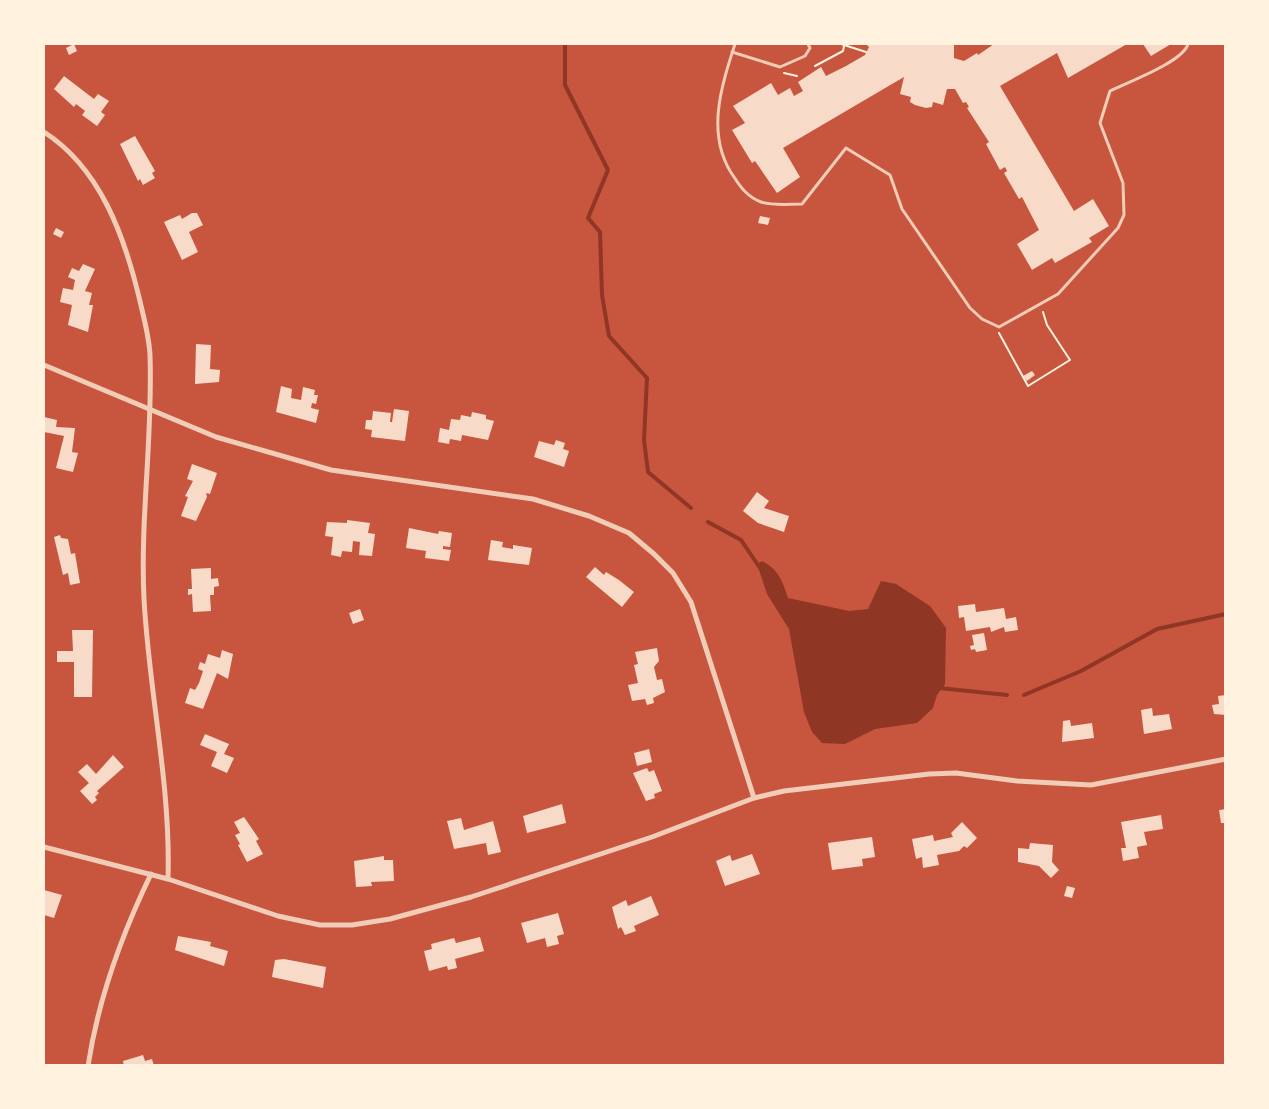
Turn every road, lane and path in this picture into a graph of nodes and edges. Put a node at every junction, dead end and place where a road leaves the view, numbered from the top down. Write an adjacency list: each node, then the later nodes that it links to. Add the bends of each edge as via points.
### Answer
1 (735, 44): 5 (lane)
2 (808, 44): 5 (lane, via 806,56 780,67)
3 (1188, 44): 9 (lane, via 1169,62 1110,91 1100,123 1123,183 1124,215 1118,228 1058,294)
4 (843, 45): 6 (path); 7 (path, via 843,51)
5 (732, 52): 10 (lane, via 721,87 717,125 727,168 750,197 770,204 802,204 846,148 890,175 902,209 970,309)
6 (866, 52)
7 (814, 66)
8 (44, 132): 12 (street, via 90,178 110,209 128,251 150,353)
9 (1041, 305): 10 (lane); 10 (path, via 1047,325 1070,360 1028,386 999,335)
10 (999, 327)
11 (44, 365): 12 (street)
12 (149, 409): 14 (street, via 216,437 331,470 533,499 629,533 673,573 691,602); 17 (street, via 144,599 170,834)
13 (1226, 759): 14 (street, via 1091,785 929,774 795,789)
14 (754, 798): 17 (street, via 652,837 482,893 390,919 352,925 320,925 278,916)
15 (44, 847): 16 (street)
16 (151, 874): 17 (street); 18 (street, via 128,922)
17 (168, 879)
18 (88, 1065)

